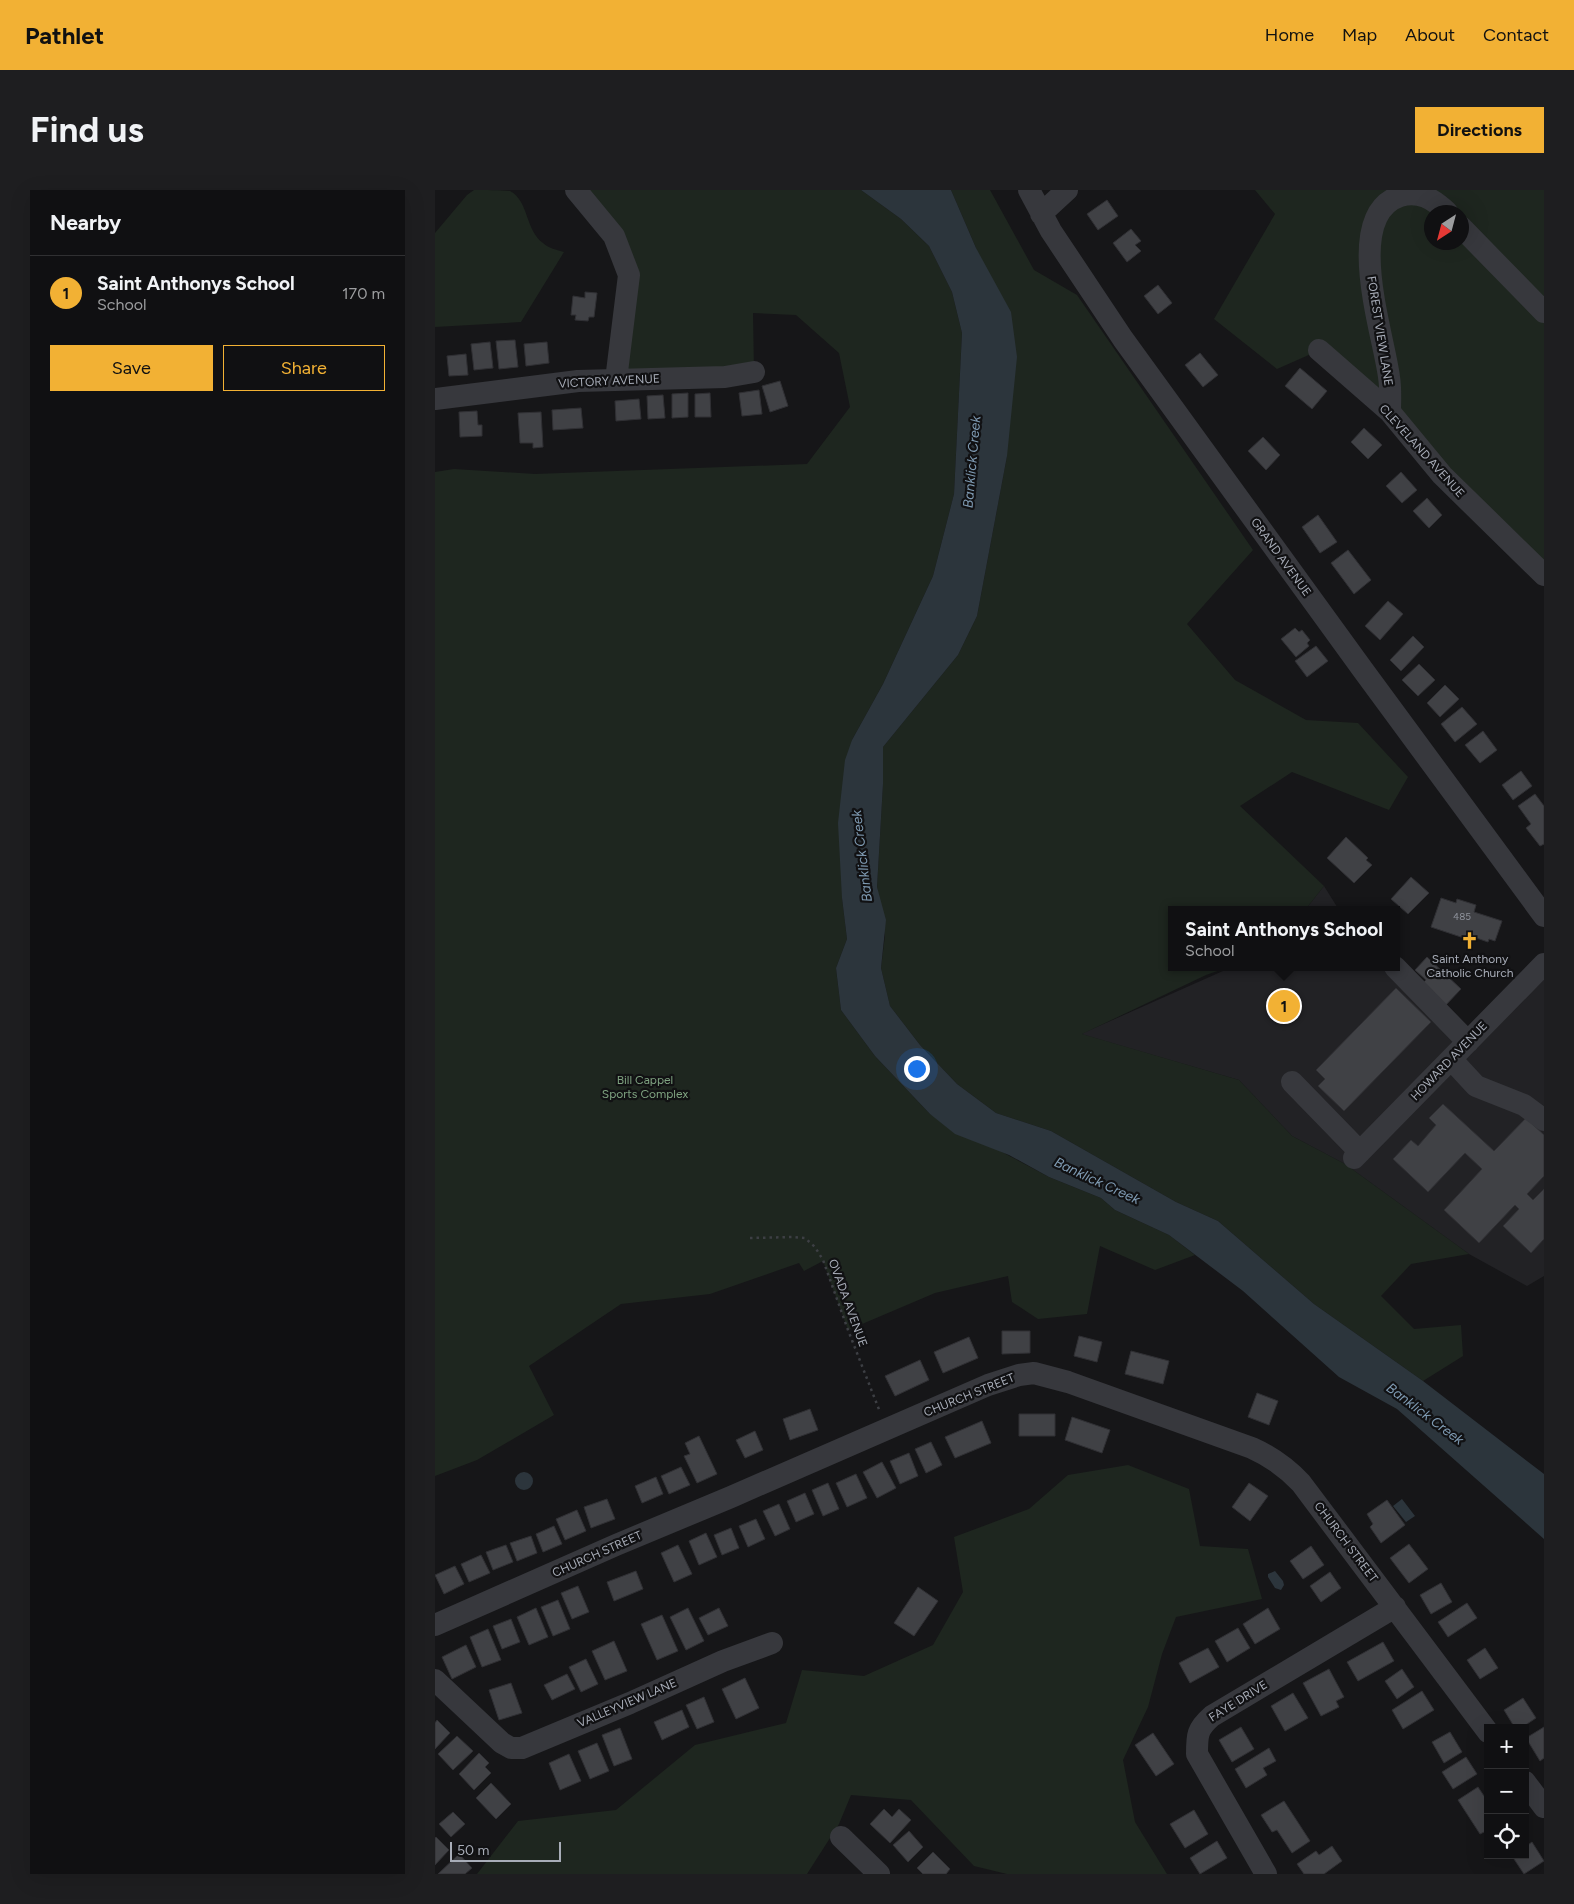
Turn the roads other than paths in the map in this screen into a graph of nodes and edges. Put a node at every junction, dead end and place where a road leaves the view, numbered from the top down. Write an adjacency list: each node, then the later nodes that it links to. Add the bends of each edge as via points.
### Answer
1 (576, 190): 10 (street, via 614,236 629,275)
2 (1029, 190): 5 (street, GRAND AVENUE)
3 (1067, 190): 5 (street)
4 (1439, 205): 12 (street, FOREST VIEW LANE, via 1420,193 1408,193 1385,205 1373,225 1369,244 1370,278 1389,378)
5 (1041, 214): 14 (street, GRAND AVENUE, via 1123,339)
6 (1469, 235): 7 (street)
7 (1544, 312)
8 (1319, 350): 12 (street, CLEVELAND AVENUE)
9 (754, 372): 10 (street, VICTORY AVENUE, via 725,377)
10 (616, 380): 11 (street, VICTORY AVENUE, via 578,381)
11 (435, 399)
12 (1390, 412): 13 (street, CLEVELAND AVENUE, via 1442,475)
13 (1544, 575)
14 (1544, 916)
15 (1544, 964): 17 (street, HOWARD AVENUE)
16 (1399, 971): 17 (street)
17 (1467, 1042): 18 (street, HOWARD AVENUE)
18 (1451, 1059): 19 (street, HOWARD AVENUE, via 1357,1155); 20 (street, via 1476,1086 1525,1105)
19 (1292, 1082)
20 (1544, 1120)
21 (1395, 1607): 22 (street, CHURCH STREET, via 1301,1483 1271,1456 1068,1382 1034,1373 988,1385); 25 (street, CHURCH STREET); 30 (street, FAYE DRIVE, via 1212,1716 1197,1734 1197,1754)
22 (435, 1625)
23 (772, 1643): 24 (street, VALLEYVIEW LANE, via 522,1748 511,1748 486,1729)
24 (435, 1680)
25 (1484, 1727)
26 (1529, 1787): 27 (street)
27 (1544, 1808)
28 (841, 1837): 29 (street)
29 (879, 1874)
30 (1266, 1874)

